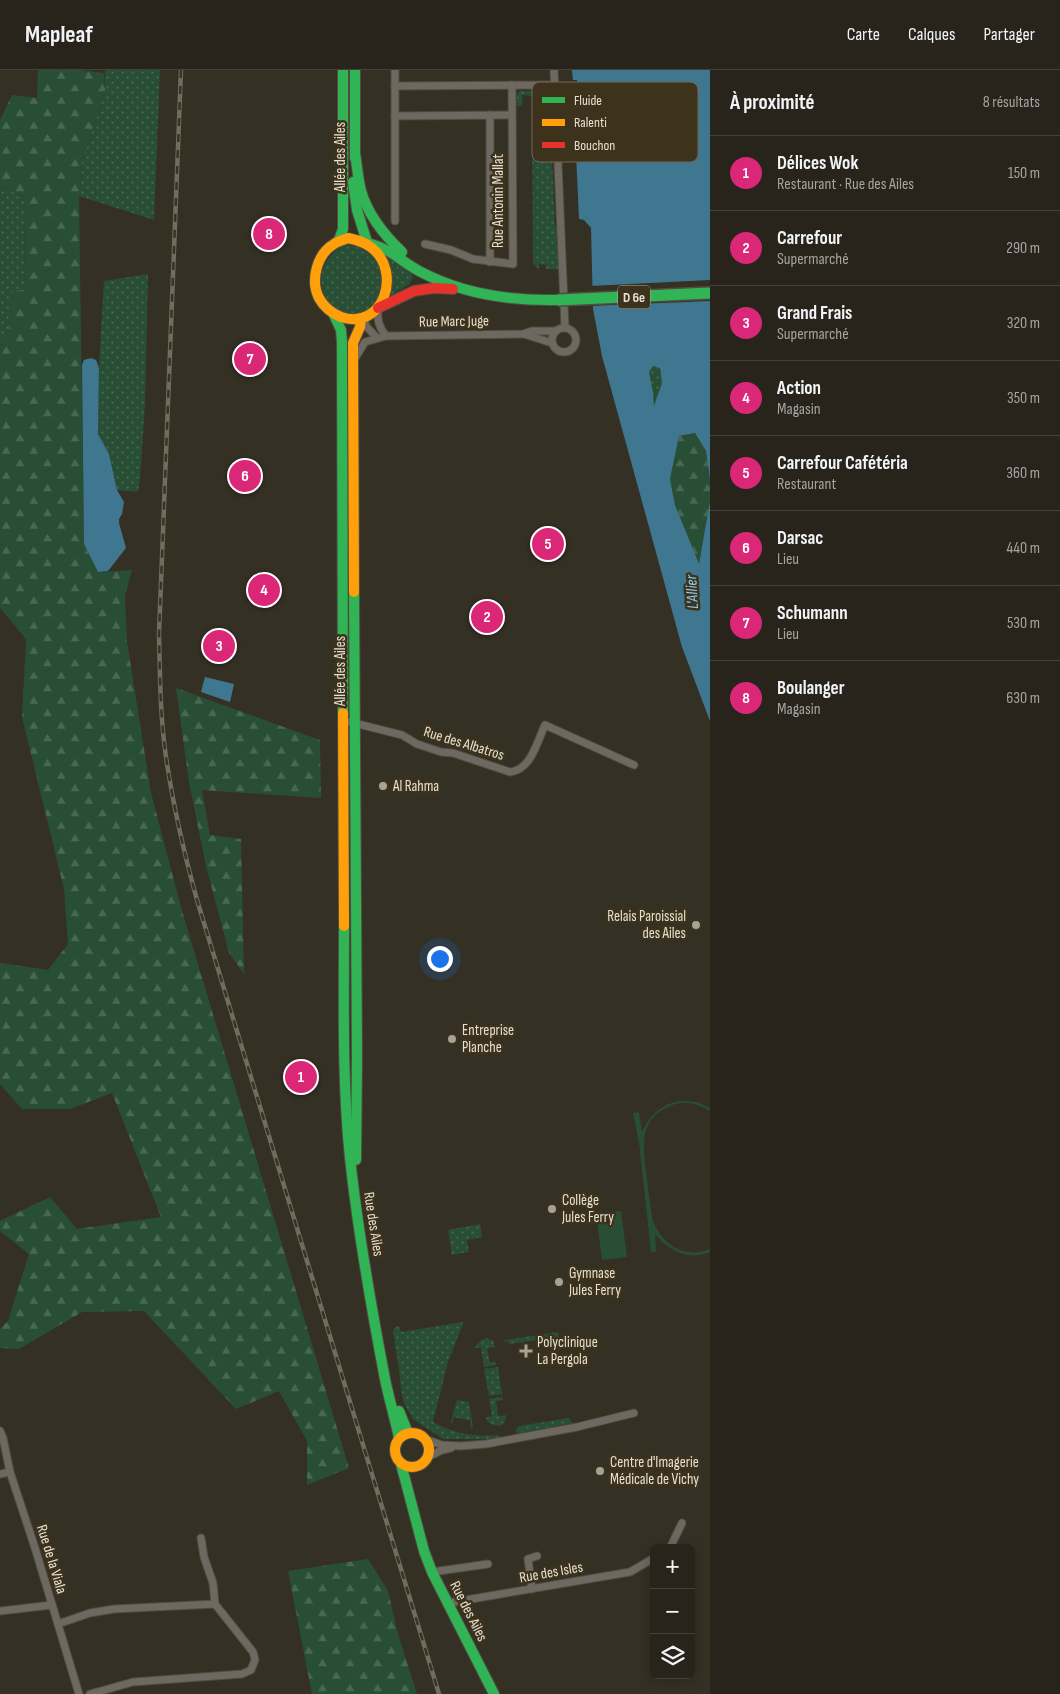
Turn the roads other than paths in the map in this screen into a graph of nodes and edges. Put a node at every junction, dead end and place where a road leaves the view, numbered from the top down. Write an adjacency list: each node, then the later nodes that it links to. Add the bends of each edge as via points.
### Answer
1 (342, 70): 13 (main road, Allée des Ailes, via 343,229)
2 (355, 70): 10 (main road, Allée des Ailes)
3 (395, 70): 6 (street)
4 (512, 85): 5 (street); 6 (street); 7 (street, Rue Antonin Mallat)
5 (532, 85)
6 (395, 86): 8 (street)
7 (511, 115): 9 (street); 16 (street, Rue Antonin Mallat, via 512,264)
8 (395, 116): 9 (street); 12 (street)
9 (490, 116): 16 (street, Rue Antonin Mallat)
10 (355, 153): 14 (main road, Allée des Ailes, via 353,183); 17 (main road, via 361,192 372,218 391,242 417,265)
11 (558, 162): 22 (street)
12 (395, 221)
13 (339, 240): 14 (main road, via 348,238); 20 (main road, via 324,252 315,275 320,302)
14 (367, 243): 17 (main road, D 6e, via 389,250 419,272); 19 (main road, via 379,255 387,277 384,299)
15 (425, 244): 16 (street, Rue Antonin Mallat)
16 (490, 262)
17 (460, 289): 18 (main road, D 6e, bridge, via 533,302); 19 (main road, D 6e, via 414,291)
18 (710, 293)
19 (378, 308): 21 (main road); 25 (street, via 379,328)
20 (334, 315): 21 (main road); 29 (main road, Allée des Ailes, via 342,342)
21 (362, 319): 26 (street); 28 (main road, Allée des Ailes, via 353,343)
22 (565, 328): 23 (street); 27 (street, via 576,337 572,348 562,352)
23 (555, 331): 24 (street, Rue Marc Juge); 27 (street)
24 (523, 334): 25 (street, Rue Marc Juge); 27 (street, Rue Marc Juge)
25 (386, 336): 26 (street, Rue Marc Juge)
26 (377, 338): 28 (street, via 365,342)
27 (552, 343)
28 (354, 361): 30 (main road, Allée des Ailes)
29 (343, 720): 30 (street, Rue des Albatros); 32 (main road, Allée des Ailes)
30 (355, 723): 31 (street, Rue des Albatros, via 402,735 417,744 510,772 526,765 545,726); 33 (main road, Allée des Ailes)
31 (634, 765)
32 (344, 1012): 36 (main road, Rue des Ailes, via 344,1084 352,1177 387,1385)
33 (356, 1024): 36 (main road, Rue des Ailes, via 357,1177 392,1384)
34 (634, 1413): 38 (street, via 577,1428)
35 (0, 1431): 42 (street, Rue de la Viala)
36 (404, 1436): 37 (main road, via 417,1434); 40 (main road, via 394,1448)
37 (425, 1439): 38 (street, via 442,1445); 39 (main road, via 429,1447)
38 (461, 1446): 39 (street)
39 (428, 1457): 41 (main road)
40 (401, 1464): 41 (main road); 44 (main road, Rue des Ailes)
41 (415, 1467): 44 (main road, Rue des Ailes, via 412,1483)
42 (10, 1472): 43 (street); 54 (street, Rue de la Viala)
43 (0, 1474)
44 (414, 1511): 51 (main road, Rue des Ailes)
45 (682, 1523): 47 (street)
46 (200, 1538): 55 (street, via 213,1583)
47 (672, 1544)
48 (537, 1556): 52 (street, via 528,1559)
49 (650, 1560): 52 (street, Rue des Isles, via 630,1572)
50 (488, 1564): 51 (street)
51 (432, 1572): 53 (main road, Rue des Ailes)
52 (532, 1589): 53 (street, Rue des Isles)
53 (448, 1603): 60 (main road, Rue des Ailes)
54 (52, 1604): 56 (street); 57 (street, Rue de la Viala)
55 (215, 1604): 57 (street, via 114,1608); 59 (street, via 253,1652 255,1660 251,1670 242,1674 133,1682)
56 (0, 1611)
57 (58, 1624): 58 (street, Rue de la Viala)
58 (79, 1694)
59 (90, 1694)
60 (494, 1694)

